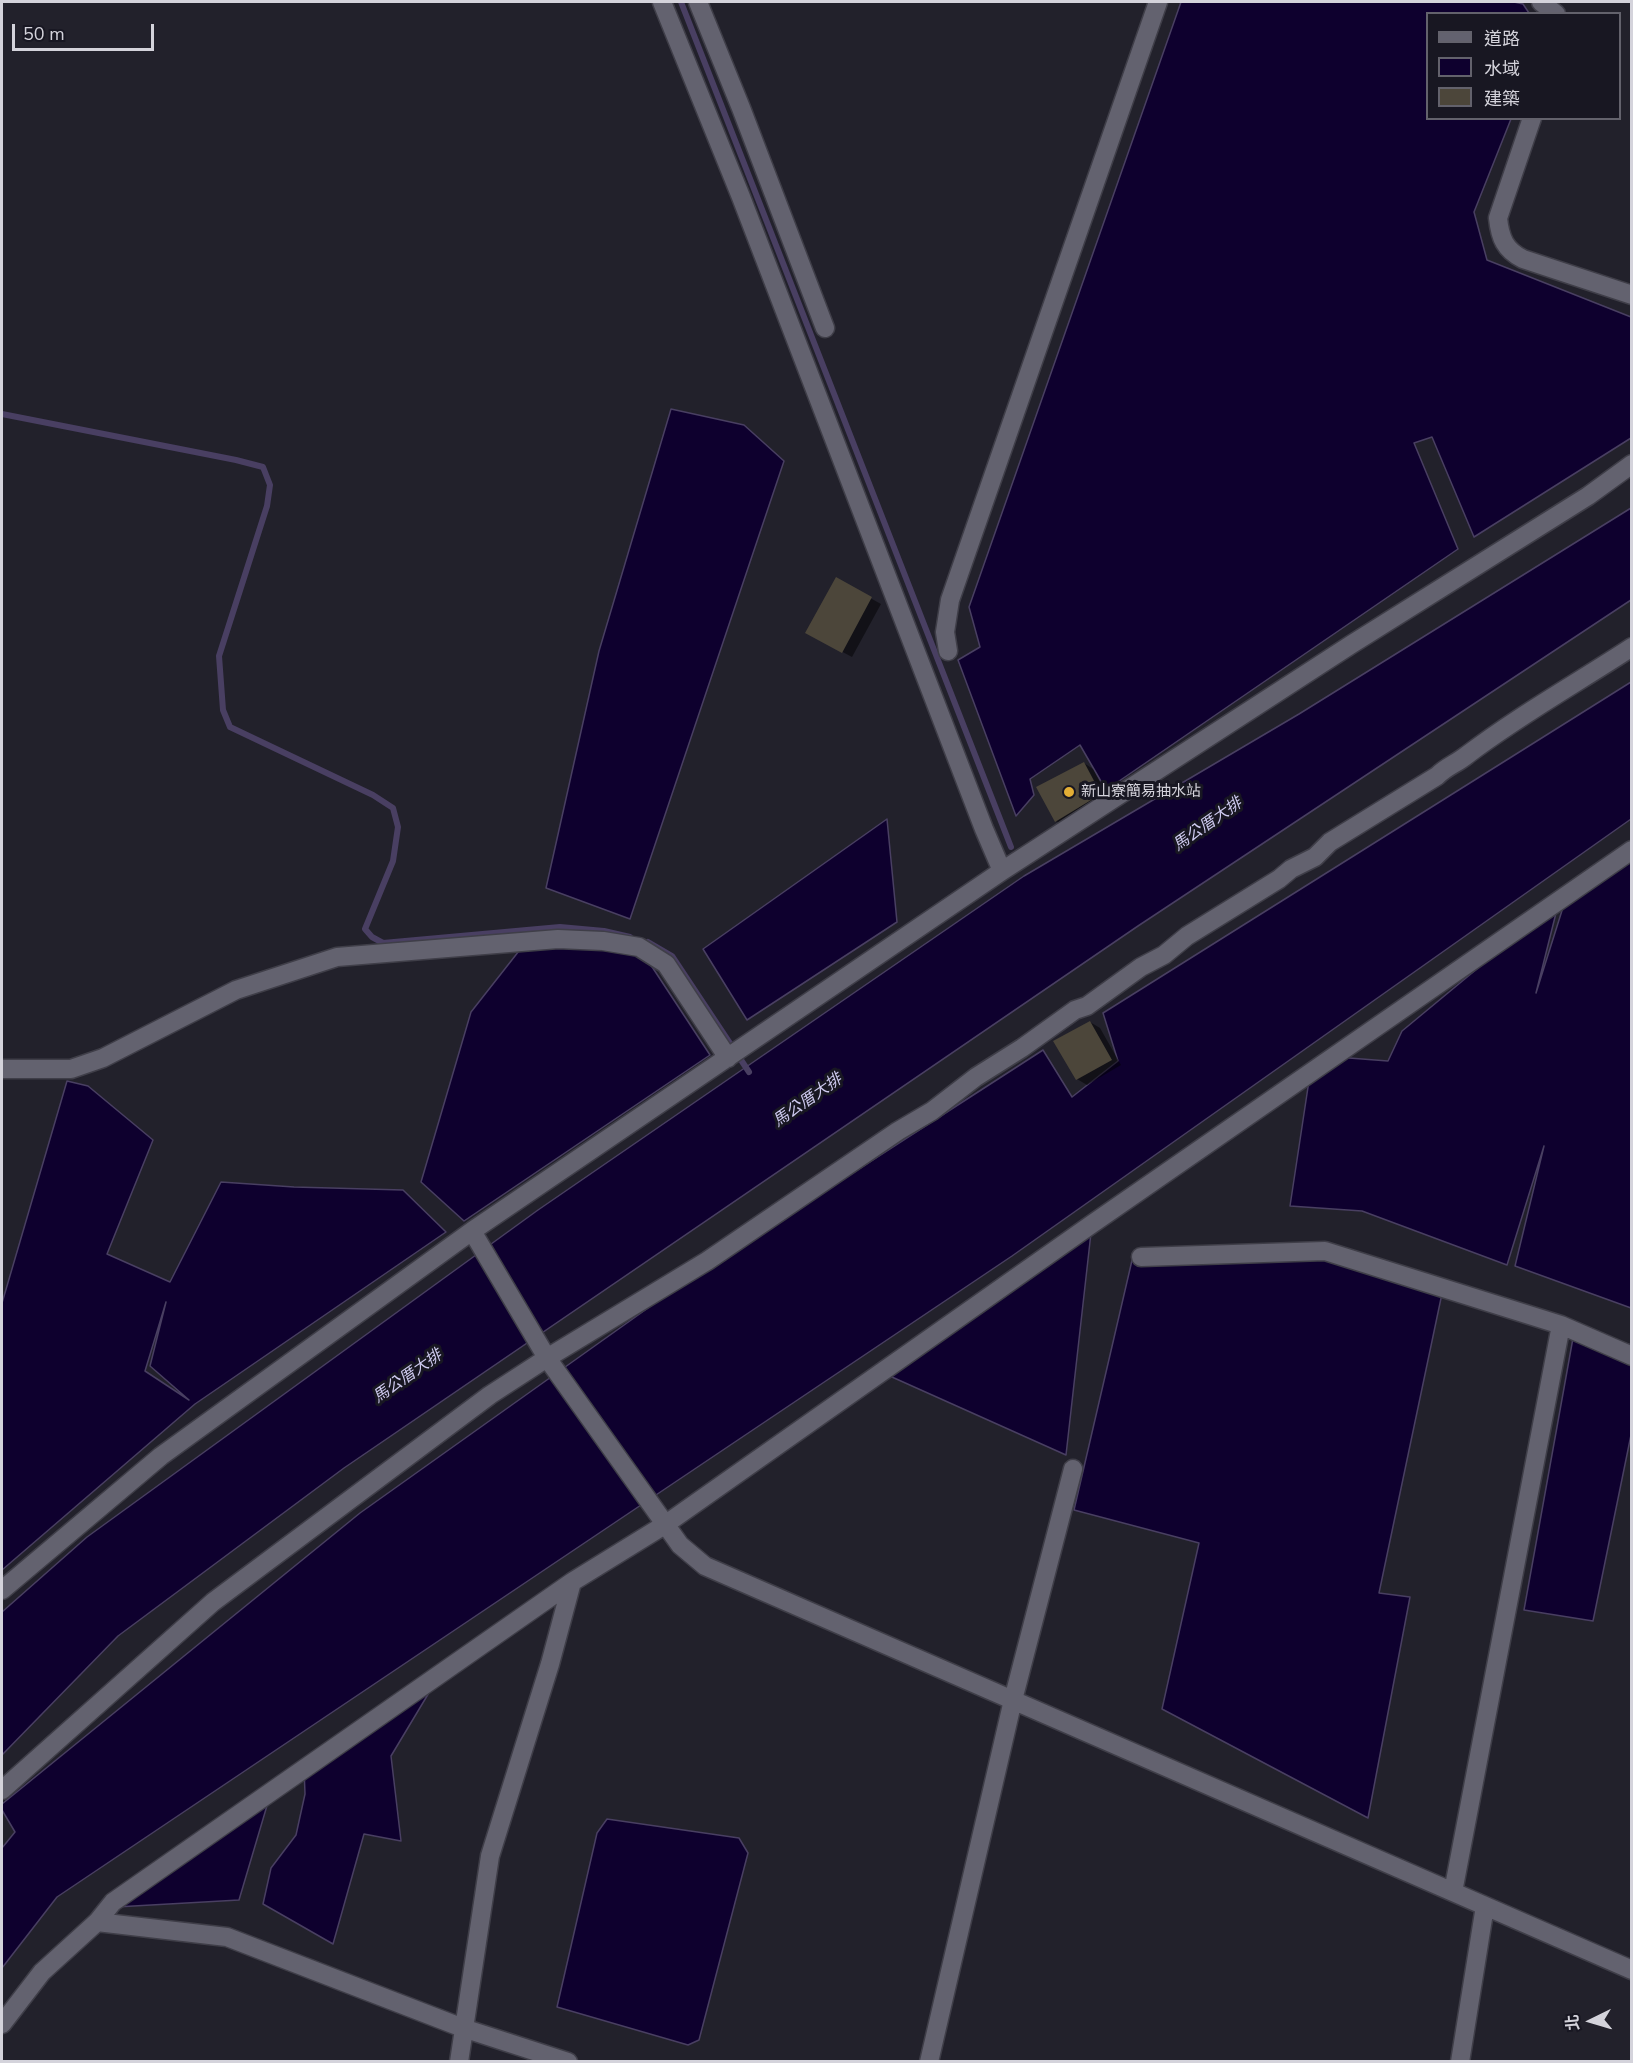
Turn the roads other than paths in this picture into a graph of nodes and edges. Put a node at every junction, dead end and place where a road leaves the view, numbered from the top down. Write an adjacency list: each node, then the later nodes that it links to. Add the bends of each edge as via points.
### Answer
1 (662, 2): 13 (street)
2 (698, 2): 8 (street)
3 (1158, 2): 11 (street, via 950,600 945,632)
4 (1541, 2): 5 (street)
5 (1554, 12)
6 (1531, 120): 7 (street, via 1498,218 1504,244 1511,254 1523,260)
7 (1632, 295)
8 (825, 328)
9 (1632, 464): 13 (street)
10 (1632, 647): 20 (street, via 1330,842 1315,857 1187,936 1087,1006 1075,1010 932,1111 706,1261)
11 (948, 651)
12 (1632, 850): 22 (street)
13 (1002, 872): 14 (street)
14 (733, 1054): 15 (street, via 666,964 639,947 558,939 337,957 236,990 103,1058 72,1069); 16 (street)
15 (2, 1069)
16 (472, 1231): 20 (street); 24 (street, via 161,1456)
17 (1141, 1257): 18 (street, via 1325,1251)
18 (1561, 1325): 19 (street); 27 (street)
19 (1632, 1356)
20 (547, 1358): 22 (street); 26 (street, via 490,1395 213,1602)
21 (1073, 1469): 25 (street)
22 (666, 1524): 23 (street); 25 (street, via 680,1545 705,1566)
23 (572, 1581): 29 (street, via 113,1902); 32 (street, via 490,1856)
24 (2, 1590)
25 (1013, 1700): 27 (street); 35 (street)
26 (2, 1790)
27 (1453, 1892): 28 (street)
28 (1485, 1906): 30 (street); 36 (street)
29 (98, 1922): 31 (street, via 42,1972); 32 (street, via 227,1937)
30 (1632, 1970)
31 (2, 2024)
32 (463, 2028): 33 (street); 34 (street)
33 (459, 2061)
34 (568, 2061)
35 (929, 2061)
36 (1460, 2061)

